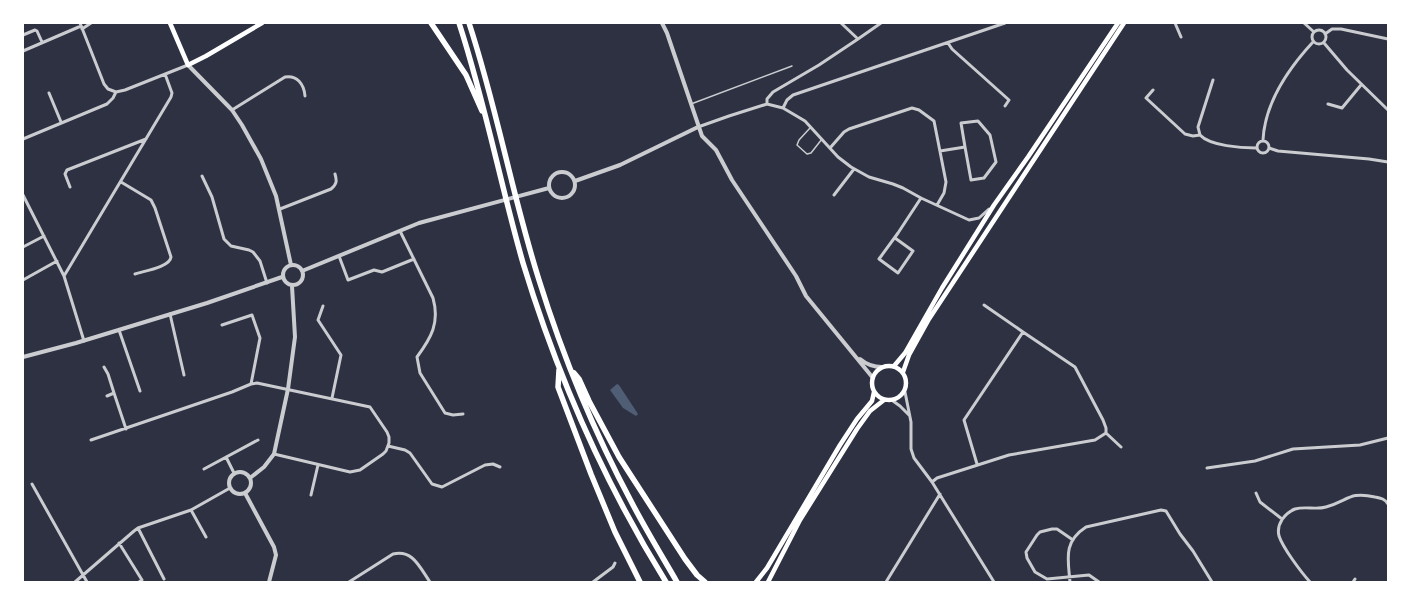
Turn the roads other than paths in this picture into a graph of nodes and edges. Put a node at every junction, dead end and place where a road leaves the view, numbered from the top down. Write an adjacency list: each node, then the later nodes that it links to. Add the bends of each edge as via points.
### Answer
1 (91, 23): 15 (street)
2 (170, 23): 27 (main road)
3 (262, 23): 27 (main road)
4 (431, 23): 44 (highway, via 466,75)
5 (459, 23): 44 (highway)
6 (469, 23): 95 (highway, via 490,92 537,273)
7 (662, 23): 36 (street)
8 (841, 23): 20 (street)
9 (880, 23): 20 (street)
10 (1005, 23): 24 (street)
11 (1118, 23): 68 (main road)
12 (1124, 23): 100 (main road, via 929,319 909,354)
13 (1175, 23): 19 (street)
14 (1304, 23): 16 (street)
15 (81, 26): 22 (street); 33 (street, via 104,84)
16 (1314, 32): 17 (street, via 1320,30); 23 (street)
17 (1325, 34): 21 (street, via 1332,29 1341,29); 25 (street)
18 (23, 35): 22 (street, via 35,30)
19 (1181, 37)
20 (858, 39): 37 (street, via 819,65 777,88 769,96)
21 (1388, 39)
22 (42, 42): 26 (street)
23 (1313, 42): 25 (street); 51 (street, via 1293,67 1270,106)
24 (948, 43): 39 (street, via 1009,100); 40 (street, via 793,95)
25 (1324, 43): 31 (street)
26 (23, 51)
27 (188, 65): 29 (street); 41 (street)
28 (792, 66): 36 (lane)
29 (165, 74): 33 (street); 49 (street, via 171,97)
30 (1213, 80): 47 (street, via 1198,127)
31 (1361, 85): 38 (street, via 1342,108); 42 (street)
32 (1153, 90): 47 (street, via 1146,98 1185,134)
33 (116, 92): 43 (street, via 107,104)
34 (49, 93): 43 (street)
35 (305, 96): 41 (street, via 302,83 290,76)
36 (690, 104): 45 (street)
37 (767, 104): 40 (street); 45 (street)
38 (1328, 104)
39 (1006, 106)
40 (783, 108): 46 (street)
41 (232, 110): 70 (street, via 261,159)
42 (1388, 110)
43 (61, 122): 48 (street)
44 (489, 126): 99 (highway, via 523,261)
45 (698, 127): 61 (street, via 620,165); 93 (street, via 702,136 716,150 732,180 796,276 806,296)
46 (811, 127): 50 (street); 50 (lane, via 797,146 808,154)
47 (1200, 135): 54 (street, via 1204,140)
48 (23, 139)
49 (147, 139): 62 (street); 63 (street, via 67,170 65,174)
50 (822, 139): 53 (street)
51 (1263, 140): 54 (street, via 1258,142); 55 (street, via 1268,143)
52 (965, 147): 52 (street, via 972,180 984,178 996,162 990,135 978,121 961,123); 56 (street)
53 (830, 148): 56 (street, via 849,129 912,108 932,119); 58 (street)
54 (1256, 148): 55 (street, via 1262,153 1267,152)
55 (1269, 148): 57 (street)
56 (940, 151): 69 (street, via 946,182)
57 (1388, 162)
58 (854, 169): 66 (street); 67 (street, via 869,177 903,188)
59 (335, 174): 70 (street, via 337,181 331,189)
60 (202, 176): 84 (street, via 212,197 224,239 231,246 253,252 260,261)
61 (575, 181): 64 (street, via 567,172 560,171 549,179); 64 (street, via 573,192 568,197 556,197)
62 (121, 182): 80 (street, via 151,200 171,257 165,265); 81 (street)
63 (70, 187)
64 (549, 188): 71 (street, via 419,223)
65 (23, 194): 72 (street)
66 (834, 195)
67 (921, 198): 69 (street); 73 (street)
68 (994, 205): 69 (street, via 979,218 972,220); 96 (main road, via 905,353)
69 (937, 206)
70 (280, 209): 78 (street)
71 (400, 231): 75 (street); 76 (street)
72 (44, 236): 74 (street); 77 (street)
73 (895, 238): 73 (street, via 879,259 898,274 913,251)
74 (23, 247)
75 (338, 256): 76 (street, via 348,280 374,270 382,272); 79 (street)
76 (414, 259): 113 (street, via 436,307 435,323 429,341 417,357 420,373 445,413)
77 (57, 261): 81 (street); 83 (street)
78 (291, 266): 79 (street, via 297,266); 82 (street, via 285,269)
79 (302, 271): 85 (street, via 302,280)
80 (135, 274)
81 (64, 276): 92 (street)
82 (282, 277): 84 (street); 85 (street)
83 (23, 280)
84 (266, 283): 88 (street)
85 (292, 286): 104 (street, via 295,337)
86 (984, 305): 91 (street)
87 (323, 306): 110 (street, via 318,320 341,355)
88 (170, 314): 90 (street); 101 (street)
89 (222, 325): 103 (street, via 252,314 260,338)
90 (119, 330): 92 (street); 105 (street)
91 (1023, 332): 116 (street, via 1075,367 1106,428); 124 (street, via 964,420)
92 (84, 341): 94 (street)
93 (853, 354): 98 (street, via 866,364); 102 (street)
94 (23, 357)
95 (568, 366): 158 (highway, via 621,483); 159 (highway, via 579,379 620,457 685,559)
96 (894, 366): 98 (main road); 100 (main road)
97 (104, 367): 108 (street)
98 (882, 367): 102 (main road)
99 (559, 368): 156 (highway, via 558,387 603,505); 157 (highway, via 607,477)
100 (903, 372): 107 (main road, via 907,382)
101 (184, 376)
102 (873, 378): 106 (main road)
103 (251, 384): 104 (street); 115 (street)
104 (288, 389): 110 (street); 122 (street)
105 (140, 391)
106 (874, 392): 111 (main road); 160 (main road, via 872,401 840,445 767,568)
107 (905, 392): 112 (main road); 114 (street)
108 (114, 393): 109 (street); 115 (street)
109 (107, 396)
110 (332, 398): 120 (street, via 370,407 389,437)
111 (884, 400): 112 (main road); 161 (main road, via 870,411 856,429 800,520)
112 (893, 401): 114 (street)
113 (463, 414)
114 (909, 415): 131 (street, via 912,454)
115 (126, 428): 118 (street)
116 (1106, 433): 121 (street); 124 (street, via 1095,440 1009,455)
117 (1388, 438): 127 (street, via 1360,445 1293,448 1255,461)
118 (92, 440)
119 (258, 440): 123 (street)
120 (388, 446): 125 (street, via 383,454 365,468 355,472); 126 (street, via 410,453 432,484 442,487 485,465)
121 (1121, 447)
122 (274, 454): 125 (street); 130 (street, via 264,467)
123 (226, 457): 128 (street); 129 (street)
124 (977, 464): 131 (street)
125 (318, 465): 137 (street)
126 (500, 467)
127 (1207, 468)
128 (204, 469)
129 (234, 473): 130 (street, via 243,472); 133 (street, via 229,480)
130 (250, 478): 134 (street, via 251,486)
131 (932, 482): 136 (street)
132 (32, 484): 146 (street)
133 (230, 488): 134 (street, via 237,494); 139 (street)
134 (245, 493): 152 (street, via 274,546 275,565)
135 (1256, 493): 140 (street, via 1260,502)
136 (940, 494): 162 (street); 163 (street)
137 (311, 495)
138 (1387, 501): 140 (street, via 1364,494 1356,495 1325,507 1293,510)
139 (191, 510): 141 (street); 142 (street)
140 (1282, 519): 167 (street, via 1279,536)
141 (138, 528): 144 (street); 148 (street)
142 (206, 537)
143 (1073, 540): 147 (street, via 1067,554); 147 (street, via 1057,530 1046,531 1037,535 1026,552 1035,572 1047,579); 166 (street, via 1086,527 1166,511)
144 (119, 543): 146 (street); 151 (street, via 142,580)
145 (615, 563): 155 (street)
146 (82, 575): 149 (street); 150 (street)
147 (1070, 577): 164 (street); 165 (street, via 1089,575)
148 (164, 579)
149 (75, 582)
150 (87, 582)
151 (139, 582)
152 (269, 582)
153 (349, 582): 154 (street, via 393,554 401,552 413,558)
154 (430, 582)
155 (593, 582)
156 (640, 582)
157 (666, 582)
158 (677, 582)
159 (705, 582)
160 (756, 582)
161 (768, 582)
162 (886, 582)
163 (994, 582)
164 (1070, 582)
165 (1099, 582)
166 (1212, 582)
167 (1310, 582)

